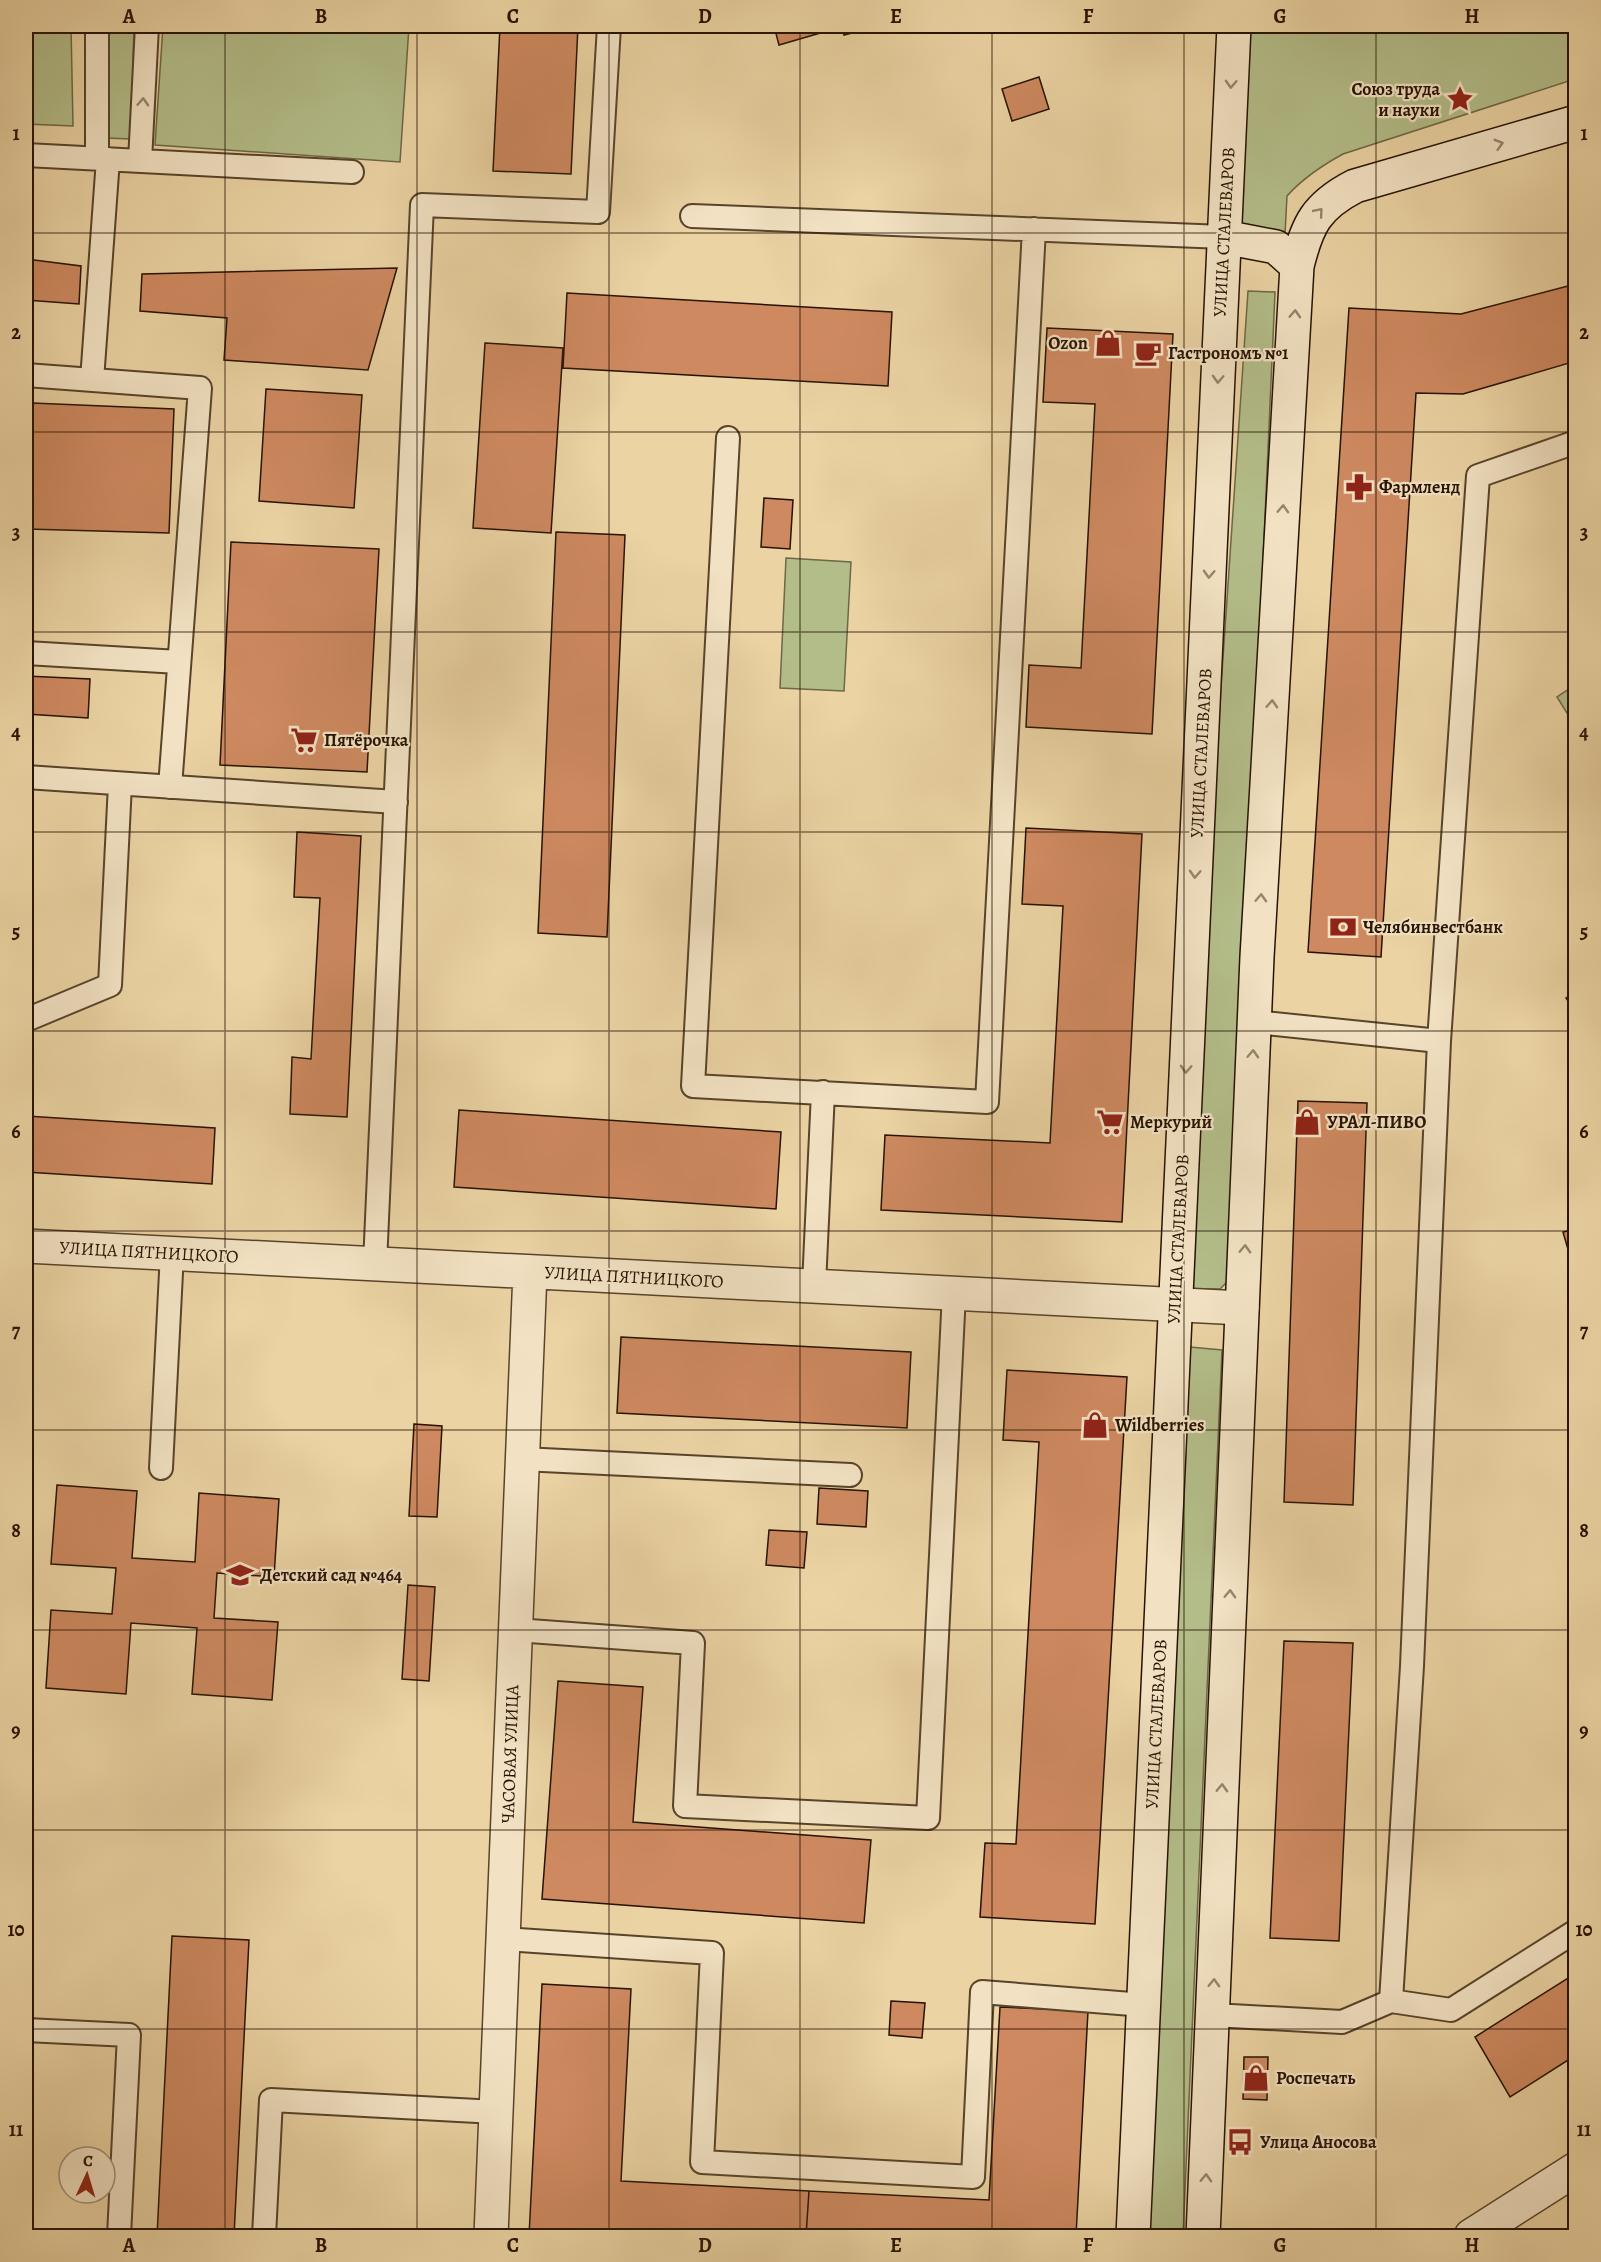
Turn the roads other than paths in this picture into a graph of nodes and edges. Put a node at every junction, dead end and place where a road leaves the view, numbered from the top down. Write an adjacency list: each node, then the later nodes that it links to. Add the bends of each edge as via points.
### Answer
1 (97, 26): 7 (lane)
2 (147, 26): 8 (lane, one-way to 2)
3 (609, 26): 23 (lane, via 598,212 422,205)
4 (1234, 26): 12 (street, УЛИЦА СТАЛЕВАРОВ, one-way to 12)
5 (1575, 122): 13 (street, one-way to 5, via 1313,219 1323,206 1354,186)
6 (26, 154): 7 (lane)
7 (102, 159): 8 (lane); 15 (lane)
8 (140, 161): 9 (lane)
9 (352, 172)
10 (692, 216): 11 (lane)
11 (1034, 229): 12 (lane); 27 (lane, via 987,1102)
12 (1224, 237): 13 (street, via 1276,247); 34 (street, УЛИЦА СТАЛЕВАРОВ, one-way to 34)
13 (1297, 266): 25 (street, one-way to 13)
14 (26, 375): 15 (lane)
15 (92, 380): 19 (lane, via 200,388)
16 (728, 438): 27 (lane, via 693,1086)
17 (1575, 442): 26 (lane, via 1478,476)
18 (26, 653): 19 (lane)
19 (179, 662): 22 (lane)
20 (26, 777): 21 (lane)
21 (120, 784): 22 (lane); 24 (lane, via 110,985)
22 (170, 787): 23 (lane)
23 (396, 801): 30 (lane)
24 (26, 1020)
25 (1255, 1022): 26 (lane); 35 (street, one-way to 25)
26 (1439, 1041): 42 (lane, via 1413,1654)
27 (823, 1092): 32 (lane)
28 (26, 1246): 29 (street, УЛИЦА ПЯТНИЦКОГО)
29 (172, 1253): 30 (street, УЛИЦА ПЯТНИЦКОГО); 37 (lane)
30 (375, 1264): 31 (street, УЛИЦА ПЯТНИЦКОГО)
31 (530, 1272): 32 (street, УЛИЦА ПЯТНИЦКОГО); 36 (street, ЧАСОВАЯ УЛИЦА)
32 (814, 1285): 33 (street, УЛИЦА ПЯТНИЦКОГО)
33 (954, 1293): 34 (street, УЛИЦА ПЯТНИЦКОГО); 39 (lane, via 928,1818 686,1806 693,1643)
34 (1175, 1304): 35 (street, УЛИЦА ПЯТНИЦКОГО); 43 (street, УЛИЦА СТАЛЕВАРОВ)
35 (1242, 1308): 44 (street, one-way to 35)
36 (522, 1459): 38 (lane); 39 (street, ЧАСОВАЯ УЛИЦА)
37 (161, 1468)
38 (850, 1475)
39 (516, 1630): 41 (street, ЧАСОВАЯ УЛИЦА)
40 (1575, 1931): 42 (lane, via 1451,2010)
41 (503, 1939): 43 (lane, via 712,1953 702,2162 973,2177 982,1992); 46 (street, ЧАСОВАЯ УЛИЦА)
42 (1391, 2001): 44 (lane, via 1342,2022)
43 (1144, 2005): 51 (street, УЛИЦА СТАЛЕВАРОВ)
44 (1213, 2015): 52 (street, one-way to 44)
45 (26, 2030): 48 (lane, via 129,2035)
46 (496, 2112): 49 (lane, via 271,2100); 50 (street, ЧАСОВАЯ УЛИЦА)
47 (1575, 2169): 53 (street)
48 (119, 2236)
49 (264, 2236)
50 (491, 2236)
51 (1133, 2236)
52 (1203, 2236)
53 (1471, 2236)

